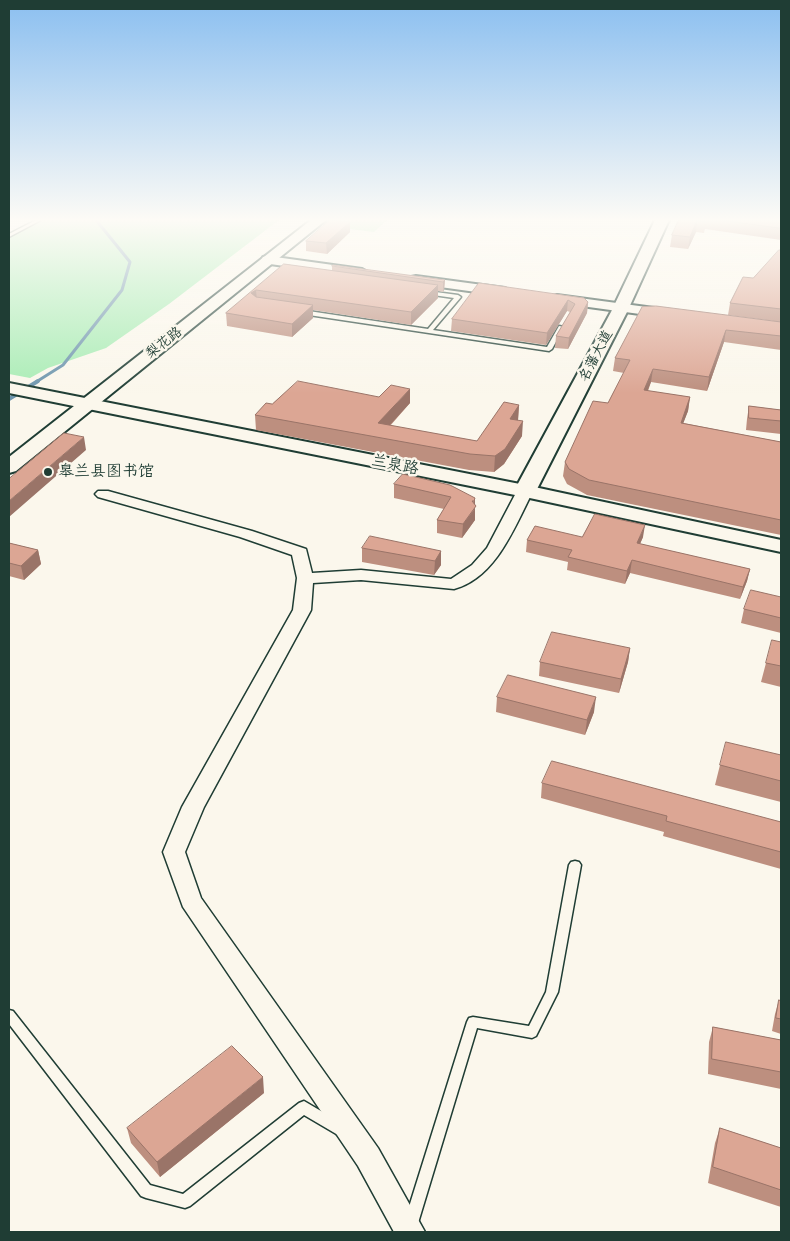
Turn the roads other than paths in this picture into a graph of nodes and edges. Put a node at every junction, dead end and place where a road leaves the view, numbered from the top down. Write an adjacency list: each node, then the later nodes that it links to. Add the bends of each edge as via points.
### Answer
1 (245, 278): 13 (main road, 梨花路)
2 (401, 278): 5 (street)
3 (635, 278): 7 (main road, 名藩大道)
4 (420, 292): 11 (lane, via 458,297)
5 (519, 294)
6 (538, 296): 7 (street)
7 (621, 307): 9 (street); 15 (main road, 名藩大道)
8 (295, 312): 11 (lane)
9 (679, 315)
10 (565, 321): 11 (lane, via 550,349)
11 (428, 331)
12 (11, 388): 13 (street, 兰泉路)
13 (87, 404): 14 (main road, 梨花路); 15 (street, 兰泉路)
14 (9, 467)
15 (526, 491): 17 (street, 兰泉路); 18 (street, via 494,550 478,568 454,584 361,575)
16 (103, 494): 18 (street, via 300,552)
17 (781, 546)
18 (305, 578): 21 (street, via 302,610 193,807 174,852 191,901)
19 (575, 865): 22 (lane, via 552,992 532,1032 473,1022)
20 (9, 1015): 21 (lane, via 146,1191 185,1201 304,1107)
21 (357, 1141): 22 (street)
22 (409, 1232)

